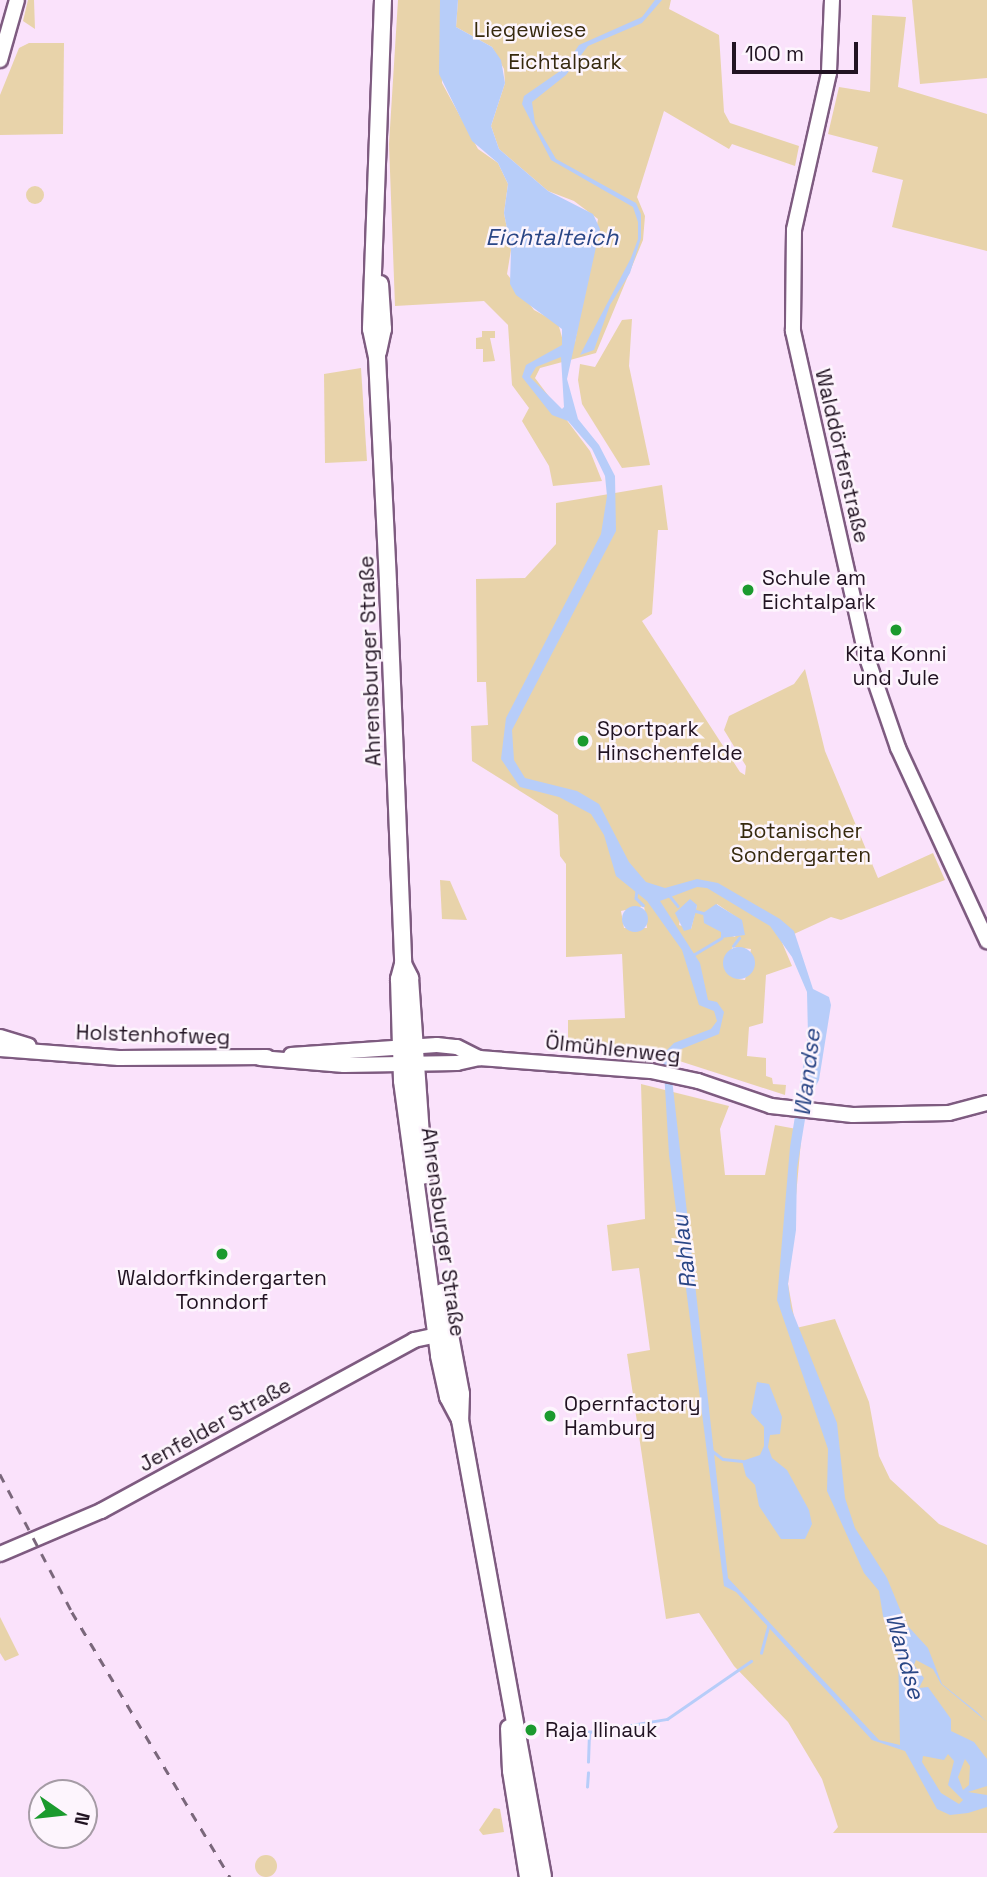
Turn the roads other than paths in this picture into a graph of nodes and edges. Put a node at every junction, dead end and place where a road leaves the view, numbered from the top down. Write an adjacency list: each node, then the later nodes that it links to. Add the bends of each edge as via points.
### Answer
1 (17, 0): 4 (street)
2 (383, 0): 9 (main road, Ahrensburger Straße, via 374,240 383,329 377,357)
3 (832, 0): 5 (street, Walddörferstraße, via 829,73 794,230 793,331 866,655 898,748)
4 (0, 60)
5 (987, 941)
6 (0, 1038): 8 (street, Holstenhofweg)
7 (0, 1049): 8 (street, Holstenhofweg)
8 (44, 1051): 9 (street, Holstenhofweg, via 119,1058)
9 (409, 1054): 10 (street, Ölmühlenweg, via 457,1047 479,1058 667,1073 757,1103 802,1110 938,1114); 11 (main road, Ahrensburger Straße)
10 (987, 1103)
11 (443, 1334): 12 (street, Jenfelder Straße, via 414,1339 101,1511); 13 (main road, Ahrensburger Straße, via 448,1397 460,1420)
12 (0, 1554)
13 (510, 1708): 14 (main road, Ahrensburger Straße, via 511,1772); 15 (main road, Ahrensburger Straße)
14 (528, 1877)
15 (543, 1877)

